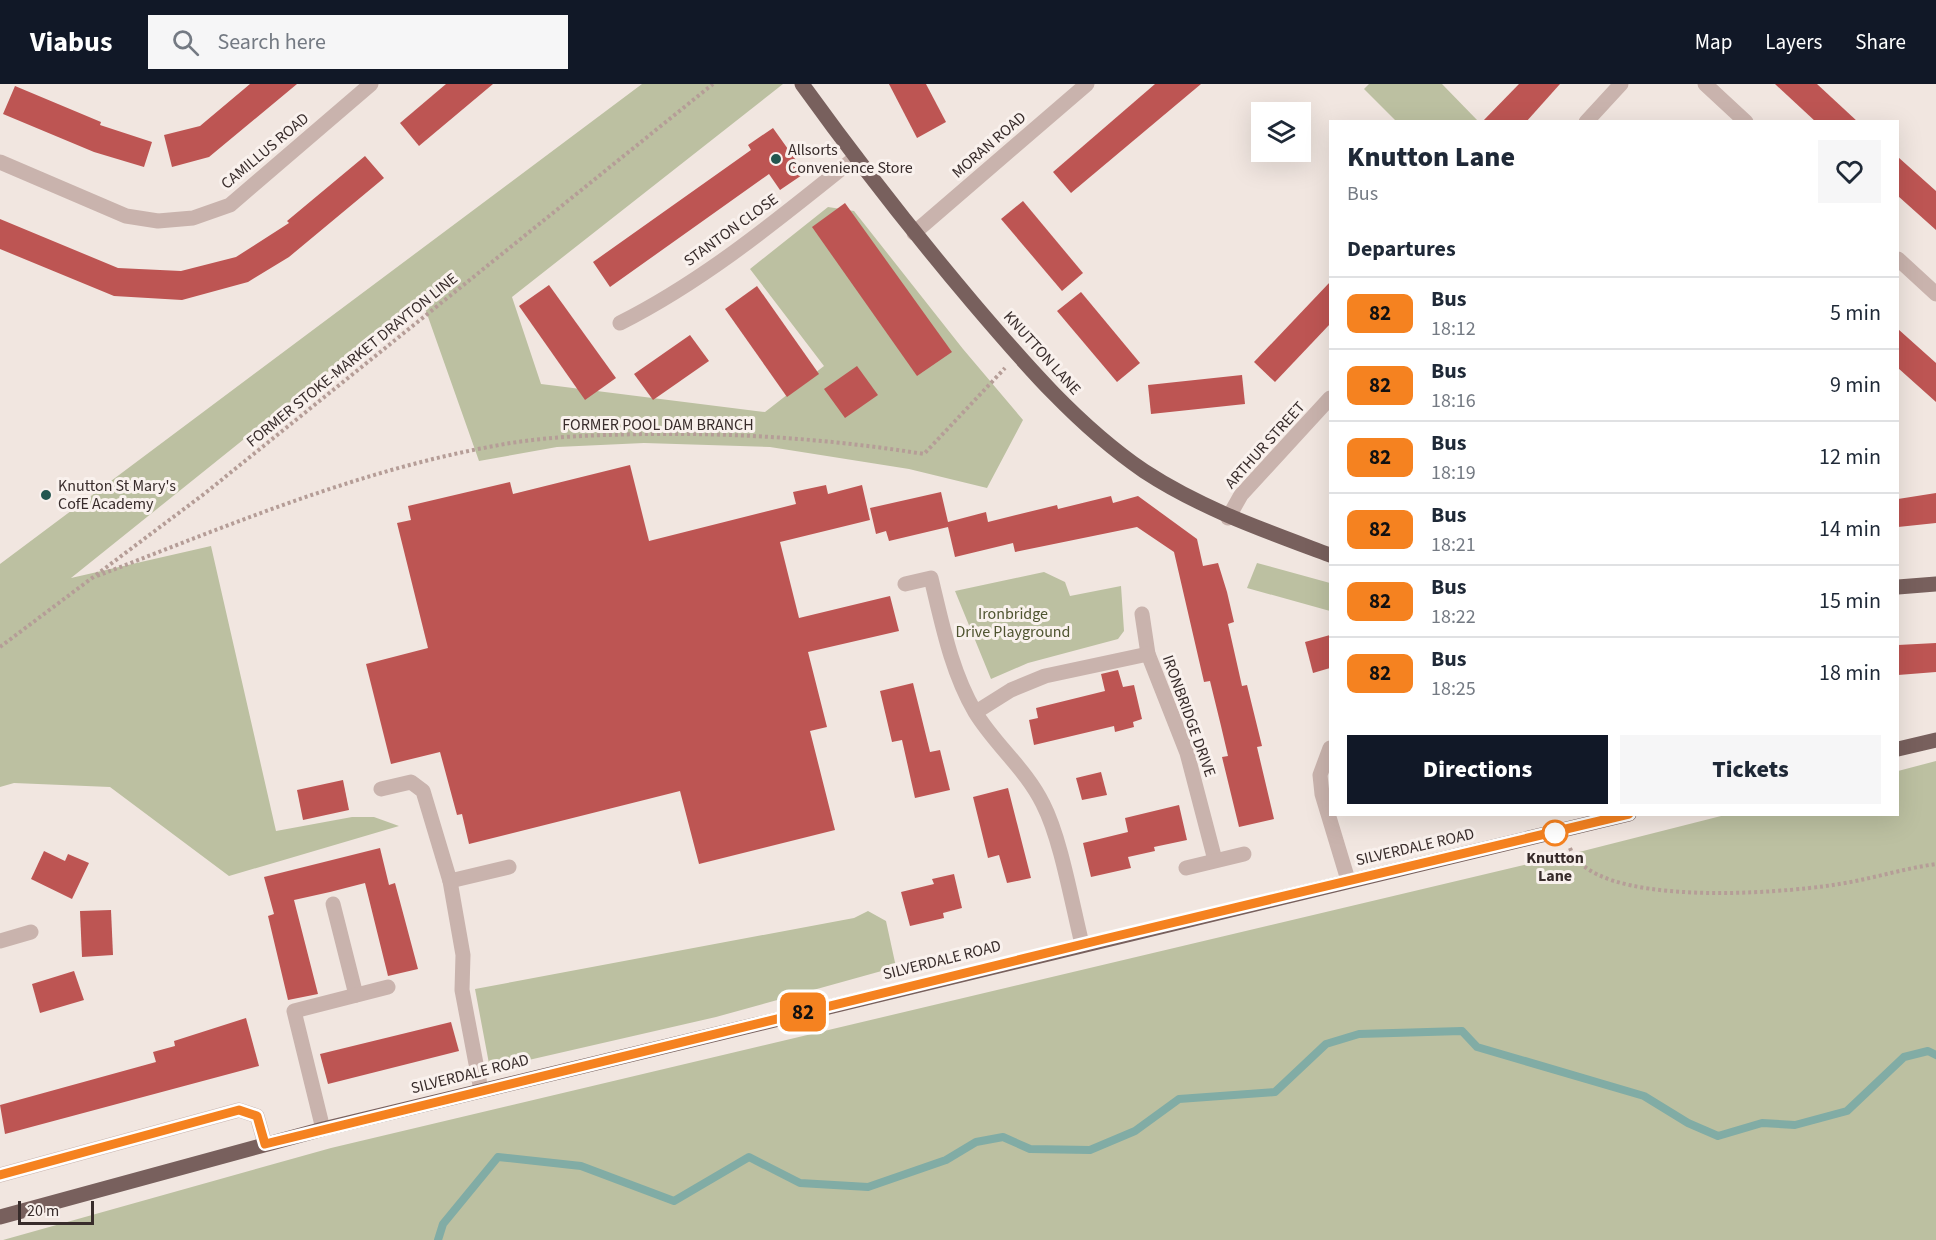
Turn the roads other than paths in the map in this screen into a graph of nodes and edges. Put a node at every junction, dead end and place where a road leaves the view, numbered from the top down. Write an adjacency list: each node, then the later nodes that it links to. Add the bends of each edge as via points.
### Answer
1 (371, 84): 9 (street, CAMILLUS ROAD, via 230,205 193,218 158,221 126,216)
2 (802, 84): 8 (main road, KNUTTON LANE)
3 (1087, 84): 10 (street, MORAN ROAD)
4 (1621, 84): 6 (street)
5 (1705, 84): 7 (street)
6 (1588, 120)
7 (1744, 120)
8 (856, 157): 10 (main road, KNUTTON LANE); 13 (street, STANTON CLOSE, via 738,252)
9 (0, 162)
10 (914, 233): 15 (main road, KNUTTON LANE, via 1017,356 1068,409 1144,471)
11 (1899, 260): 12 (street)
12 (1936, 294)
13 (620, 323)
14 (1329, 399): 15 (street, ARTHUR STREET, via 1241,495)
15 (1228, 518): 16 (main road, KNUTTON LANE)
16 (1329, 555)
17 (905, 584): 22 (street, via 931,578 955,669)
18 (1936, 584): 19 (main road)
19 (1899, 587)
20 (1142, 614): 21 (street, IRONBRIDGE DRIVE)
21 (1148, 654): 22 (street, IRONBRIDGE DRIVE, via 1045,676 1011,690); 29 (street, IRONBRIDGE DRIVE, via 1187,753)
22 (976, 712): 37 (street, via 1044,804)
23 (1936, 740): 24 (main road)
24 (1899, 748)
25 (1329, 751): 32 (street, via 1320,775 1322,794)
26 (381, 789): 33 (street, via 411,782 423,791)
27 (1621, 816): 32 (main road, SILVERDALE ROAD)
28 (1244, 854): 29 (street)
29 (1215, 860): 31 (street)
30 (509, 867): 33 (street)
31 (1186, 868)
32 (1348, 880): 37 (main road, SILVERDALE ROAD)
33 (450, 881): 40 (street, via 463,955 462,990)
34 (333, 904): 39 (street)
35 (31, 932): 36 (street)
36 (0, 941)
37 (1082, 944): 40 (main road, SILVERDALE ROAD)
38 (387, 987): 39 (street)
39 (356, 995): 41 (street, via 294,1011)
40 (481, 1090): 41 (main road, SILVERDALE ROAD)
41 (323, 1129): 42 (main road, SILVERDALE ROAD)
42 (265, 1144): 43 (street, via 257,1116 239,1110); 44 (main road, SILVERDALE ROAD)
43 (0, 1175)
44 (0, 1217)

